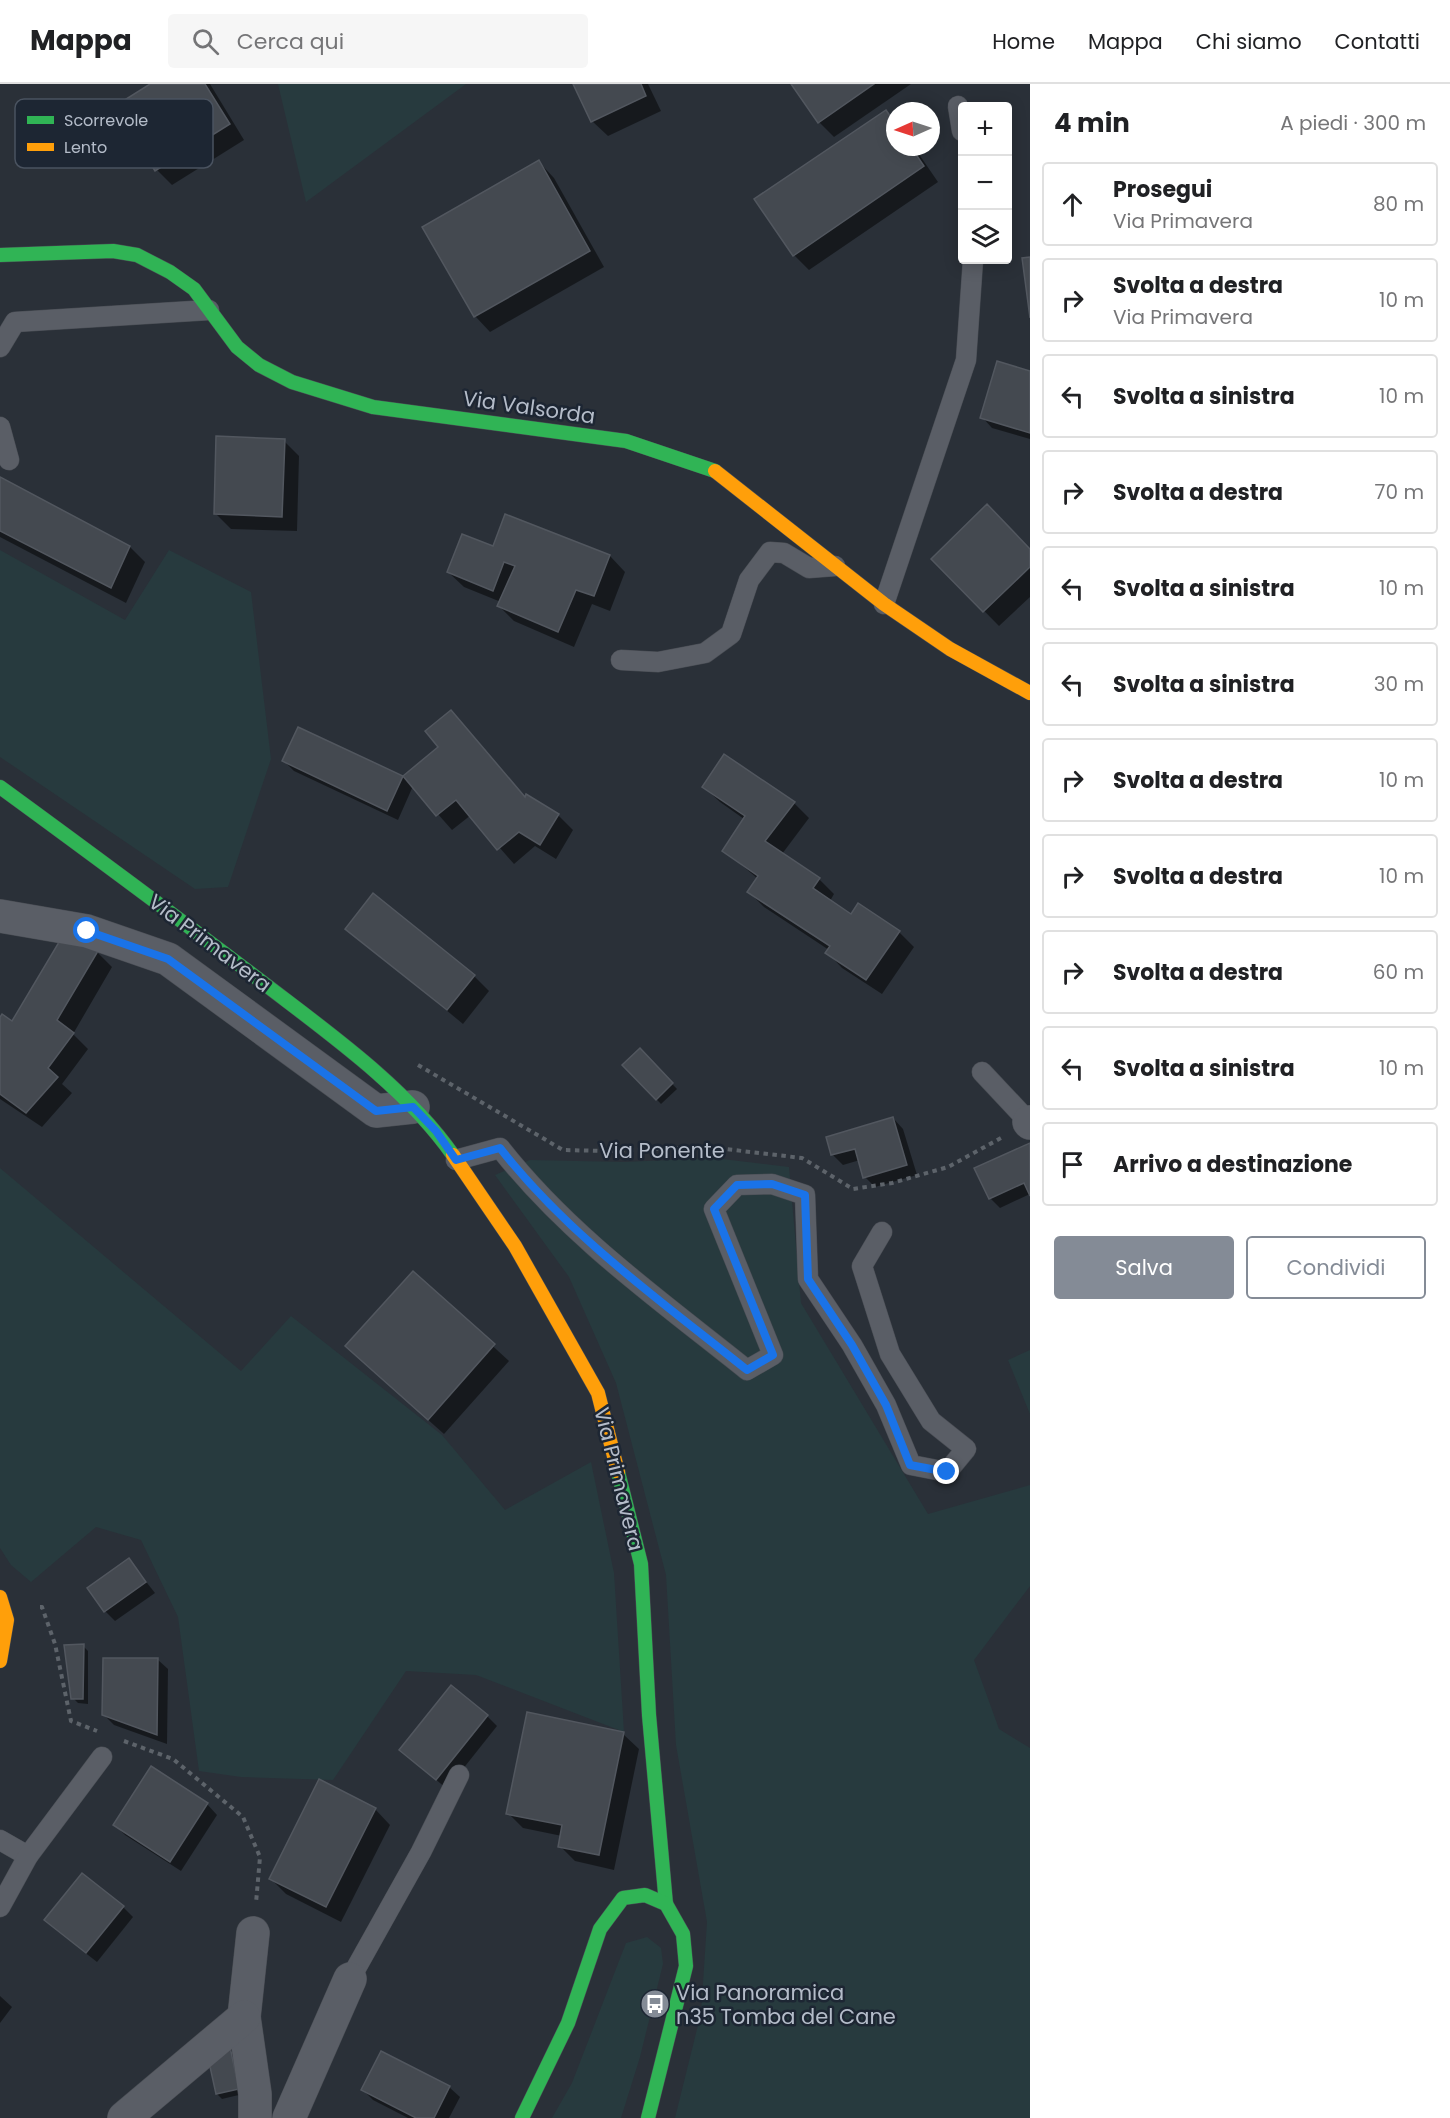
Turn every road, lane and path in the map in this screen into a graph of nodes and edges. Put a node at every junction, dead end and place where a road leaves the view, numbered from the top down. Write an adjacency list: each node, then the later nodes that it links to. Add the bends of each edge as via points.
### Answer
1 (0, 255): 3 (street, Via Valsorda, via 113,250 137,255 194,289)
2 (973, 264): 8 (lane, via 966,360)
3 (209, 310): 4 (lane, via 15,321); 7 (street, Via Valsorda, via 237,347 259,365 292,382 373,406 626,441 718,472)
4 (0, 347)
5 (0, 427): 6 (lane)
6 (9, 460)
7 (835, 566): 8 (street, Via Valsorda); 9 (lane, via 810,568 784,553 770,552 750,580 731,634 705,653 658,662)
8 (884, 604): 10 (street, Via Valsorda, via 950,649)
9 (621, 660)
10 (1030, 693)
11 (0, 788): 15 (street, Via Primavera, via 325,1030)
12 (0, 916): 15 (street, Via Primavera, via 87,931 168,959 376,1111)
13 (982, 1072): 16 (lane)
14 (435, 1075): 16 (path, Via Ponente, via 563,1150 708,1147 802,1158 853,1188 892,1183 948,1167)
15 (413, 1107): 17 (street, Via Primavera)
16 (1029, 1123)
17 (456, 1160): 18 (lane, via 500,1148 596,1249 747,1370 773,1355 714,1209 737,1185 772,1184 805,1195 808,1279 886,1405 910,1465 947,1472 966,1449 931,1421 890,1353 862,1266); 28 (street, Via Primavera, via 515,1246 598,1393 641,1564 649,1716)
18 (882, 1232)
19 (0, 1597): 21 (street, via 6,1606 6,1644)
20 (42, 1607): 22 (path, via 55,1644 71,1721)
21 (0, 1661)
22 (100, 1732)
23 (120, 1740): 30 (path, via 173,1759 243,1817 260,1857)
24 (102, 1757): 27 (lane)
25 (459, 1775): 31 (lane)
26 (0, 1840): 27 (lane)
27 (28, 1856): 29 (lane)
28 (666, 1904): 36 (street, via 645,1895 623,1898 600,1929 568,2023); 37 (street, via 683,1934 686,1966)
29 (0, 1907)
30 (253, 1933): 32 (street)
31 (350, 1979): 35 (street)
32 (244, 2017): 33 (street); 34 (street)
33 (124, 2118)
34 (255, 2118)
35 (289, 2118)
36 (522, 2118)
37 (648, 2118)

